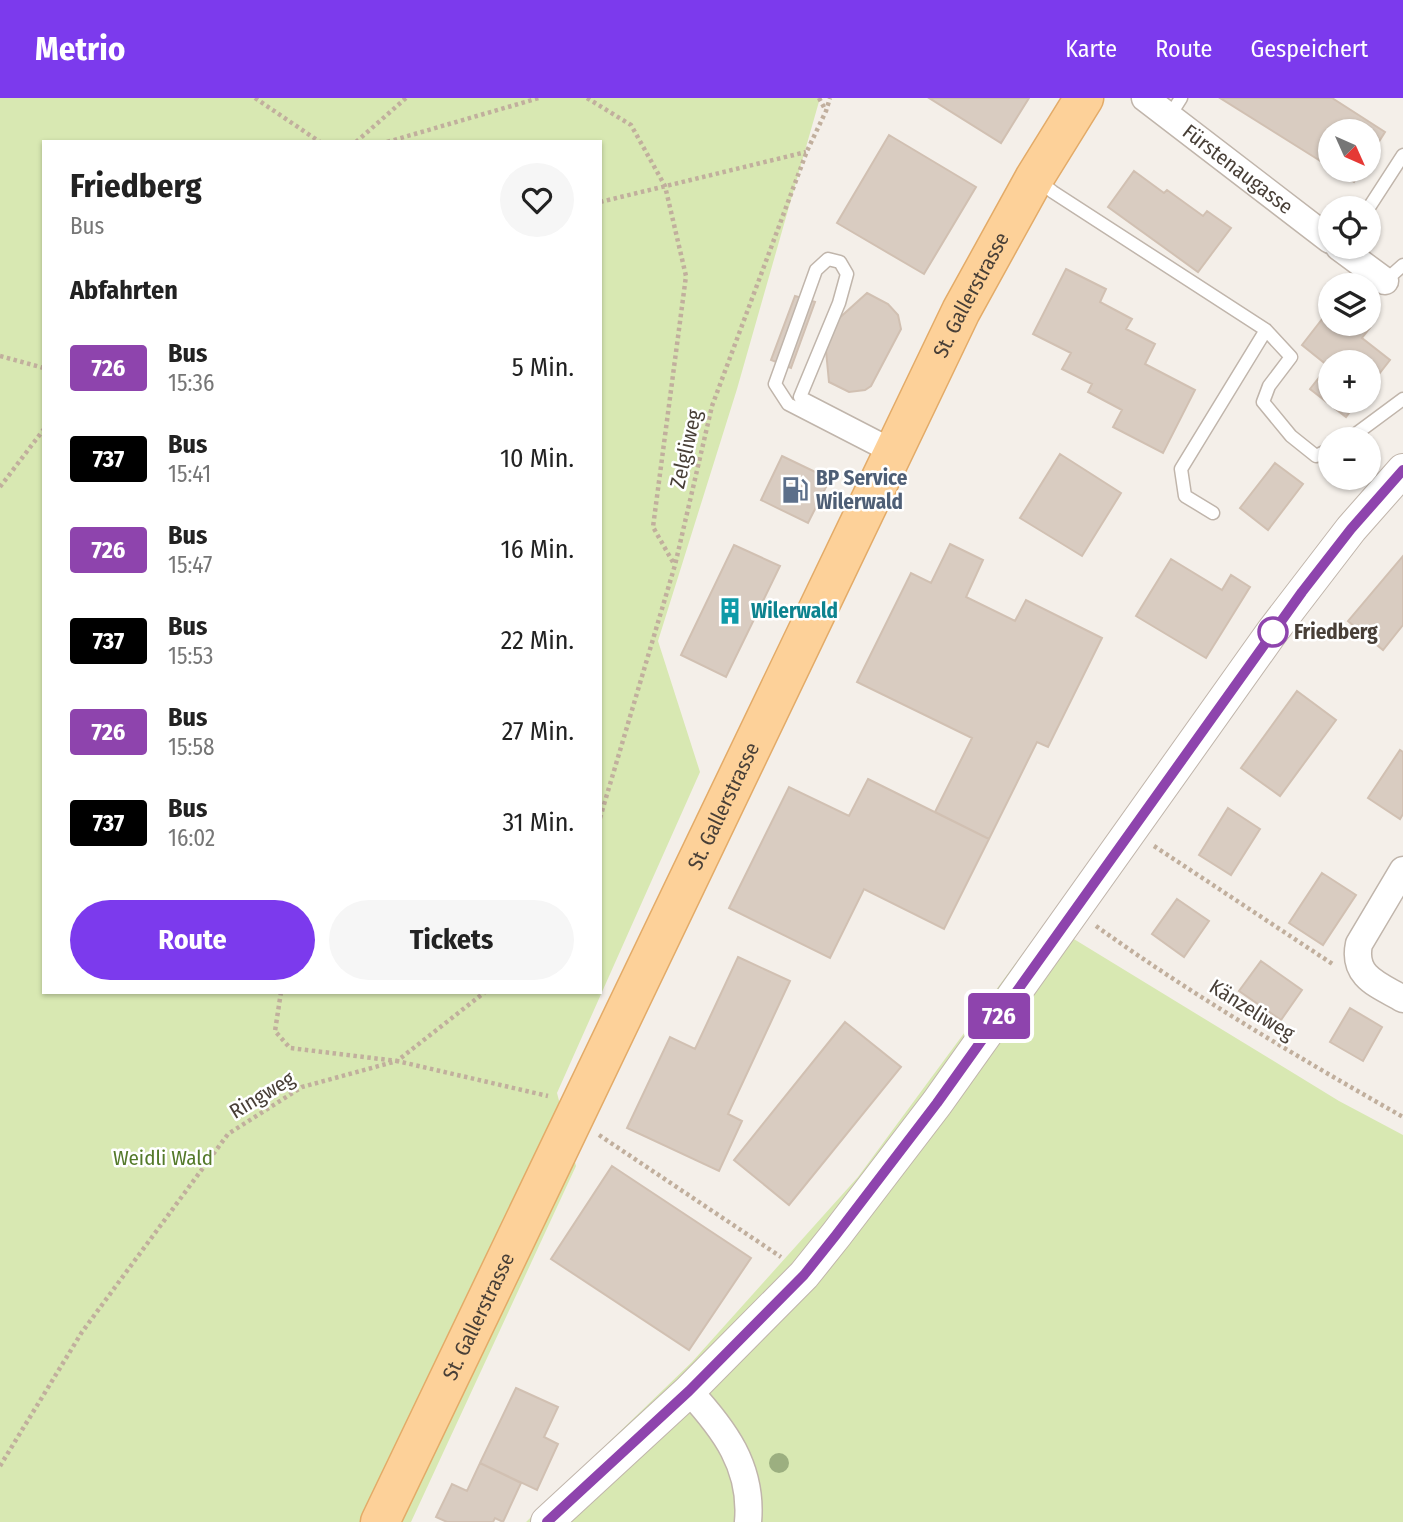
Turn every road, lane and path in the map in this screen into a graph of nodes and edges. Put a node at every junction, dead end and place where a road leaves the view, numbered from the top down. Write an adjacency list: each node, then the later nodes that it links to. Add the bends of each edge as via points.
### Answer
1 (255, 98): 11 (path)
2 (406, 98): 12 (path)
3 (539, 98): 13 (path)
4 (586, 98): 17 (path, via 631,125)
5 (819, 98): 10 (path)
6 (830, 98): 10 (path, Zelgliweg)
7 (1084, 98): 16 (main road, St. Gallerstrasse)
8 (1145, 98): 9 (street, Fürstenaugasse)
9 (1175, 108): 20 (street, Fürstenaugasse)
10 (826, 111): 14 (path, Zelgliweg)
11 (317, 140)
12 (358, 140)
13 (394, 140)
14 (807, 151): 17 (path); 34 (path, Zelgliweg, via 712,406)
15 (1403, 155): 18 (lane)
16 (1035, 177): 23 (lane); 29 (main road, St. Gallerstrasse, via 961,311)
17 (665, 186): 19 (path); 34 (path, via 686,276 653,527)
18 (1376, 196)
19 (602, 202)
20 (1318, 228)
21 (1365, 259): 22 (street, Fürstenaugasse)
22 (1394, 273)
23 (1266, 330): 30 (lane, via 1291,356 1263,402 1291,436); 33 (lane, via 1181,469 1185,496)
24 (0, 356): 25 (path)
25 (42, 367)
26 (1403, 399): 27 (lane)
27 (1365, 427)
28 (42, 432): 32 (path)
29 (894, 452): 29 (lane, via 800,397 847,274 840,262 828,258 816,270 775,384 788,404); 44 (main road, St. Gallerstrasse)
30 (1318, 455)
31 (1403, 470): 47 (street, via 1295,602 937,1103 836,1235 804,1275)
32 (0, 487)
33 (1213, 513)
34 (675, 565): 35 (path, Zelgliweg)
35 (602, 811)
36 (1147, 841): 39 (path, via 1337,967)
37 (1403, 870): 39 (street, via 1359,944)
38 (1090, 921): 45 (path, Känzeliweg, via 1156,969 1274,1043)
39 (1358, 962): 42 (street, via 1367,977)
40 (281, 994): 43 (path, via 275,1031 290,1048)
41 (482, 994): 43 (path)
42 (1403, 999)
43 (397, 1061): 44 (path, Ringweg, via 549,1097); 48 (path, Ringweg, via 302,1087 228,1133 82,1332)
44 (576, 1116): 46 (path, Ringweg); 49 (main road, St. Gallerstrasse)
45 (1403, 1117)
46 (788, 1261)
47 (689, 1391): 50 (street); 51 (street, via 737,1452 747,1482)
48 (0, 1466)
49 (380, 1522)
50 (547, 1522)
51 (748, 1522)

